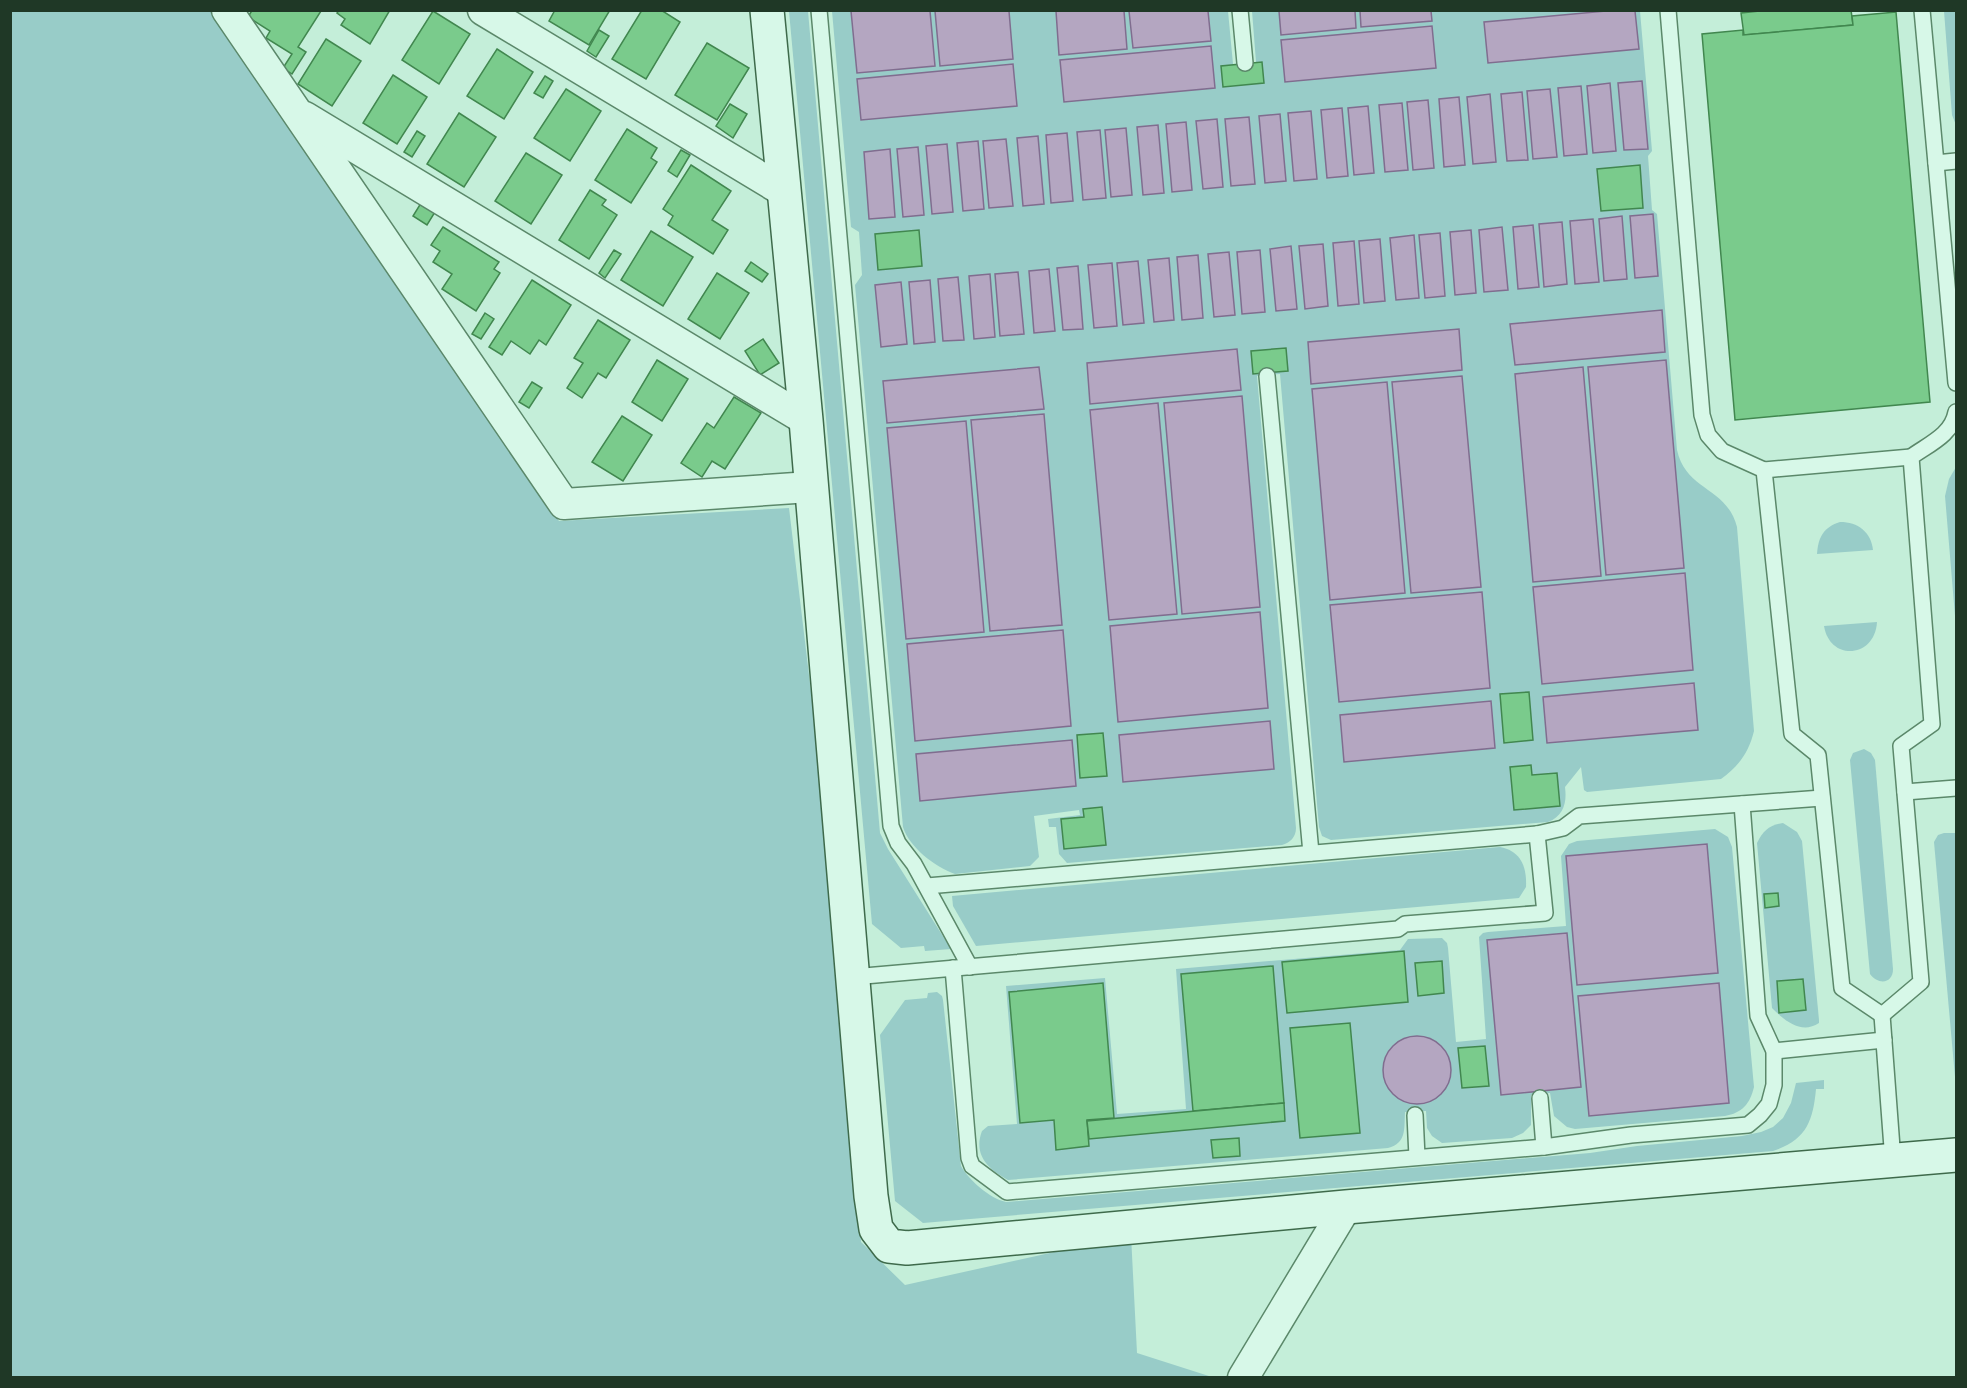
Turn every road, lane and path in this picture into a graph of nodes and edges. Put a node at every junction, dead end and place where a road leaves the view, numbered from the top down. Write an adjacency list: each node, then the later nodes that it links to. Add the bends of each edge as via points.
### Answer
1 (227, 10): 9 (street)
2 (483, 10): 12 (street)
3 (766, 10): 12 (street)
4 (819, 10): 26 (lane, via 891,826)
5 (1240, 10): 8 (lane)
6 (1668, 10): 18 (lane, via 1702,415 1708,435 1722,451)
7 (1922, 10): 11 (lane)
8 (1245, 63)
9 (295, 111): 16 (street); 19 (street, via 564,504)
10 (1956, 161): 11 (lane)
11 (1936, 163): 14 (lane)
12 (785, 192): 16 (street)
13 (1267, 375): 25 (lane)
14 (1956, 383)
15 (1956, 412): 17 (lane, via 1946,433)
16 (806, 420): 19 (street)
17 (1911, 457): 18 (lane); 21 (lane, via 1932,724 1901,746)
18 (1764, 470): 22 (lane, via 1792,734 1818,755)
19 (810, 487): 29 (street)
20 (1956, 788): 21 (lane)
21 (1905, 792): 30 (lane, via 1921,982)
22 (1822, 798): 23 (lane); 30 (lane, via 1842,988)
23 (1742, 804): 24 (lane, via 1580,816 1563,828); 32 (lane, via 1758,1016)
24 (1536, 834): 25 (lane); 27 (lane, via 1545,913)
25 (1311, 853): 26 (lane)
26 (927, 886): 27 (lane)
27 (970, 967): 28 (lane)
28 (953, 968): 29 (lane); 37 (lane, via 969,1158 972,1166 1007,1192)
29 (853, 977): 39 (street, via 874,1218 876,1229 889,1246 907,1248)
30 (1882, 1015): 31 (lane)
31 (1884, 1040): 32 (lane); 38 (lane)
32 (1774, 1051): 35 (lane, via 1774,1085 1769,1104 1748,1125)
33 (1540, 1098): 35 (lane)
34 (1415, 1114): 37 (lane)
35 (1544, 1147): 37 (lane)
36 (1956, 1155): 38 (street)
37 (1417, 1157)
38 (1893, 1161): 39 (street)
39 (1346, 1207): 40 (street)
40 (1243, 1377)

